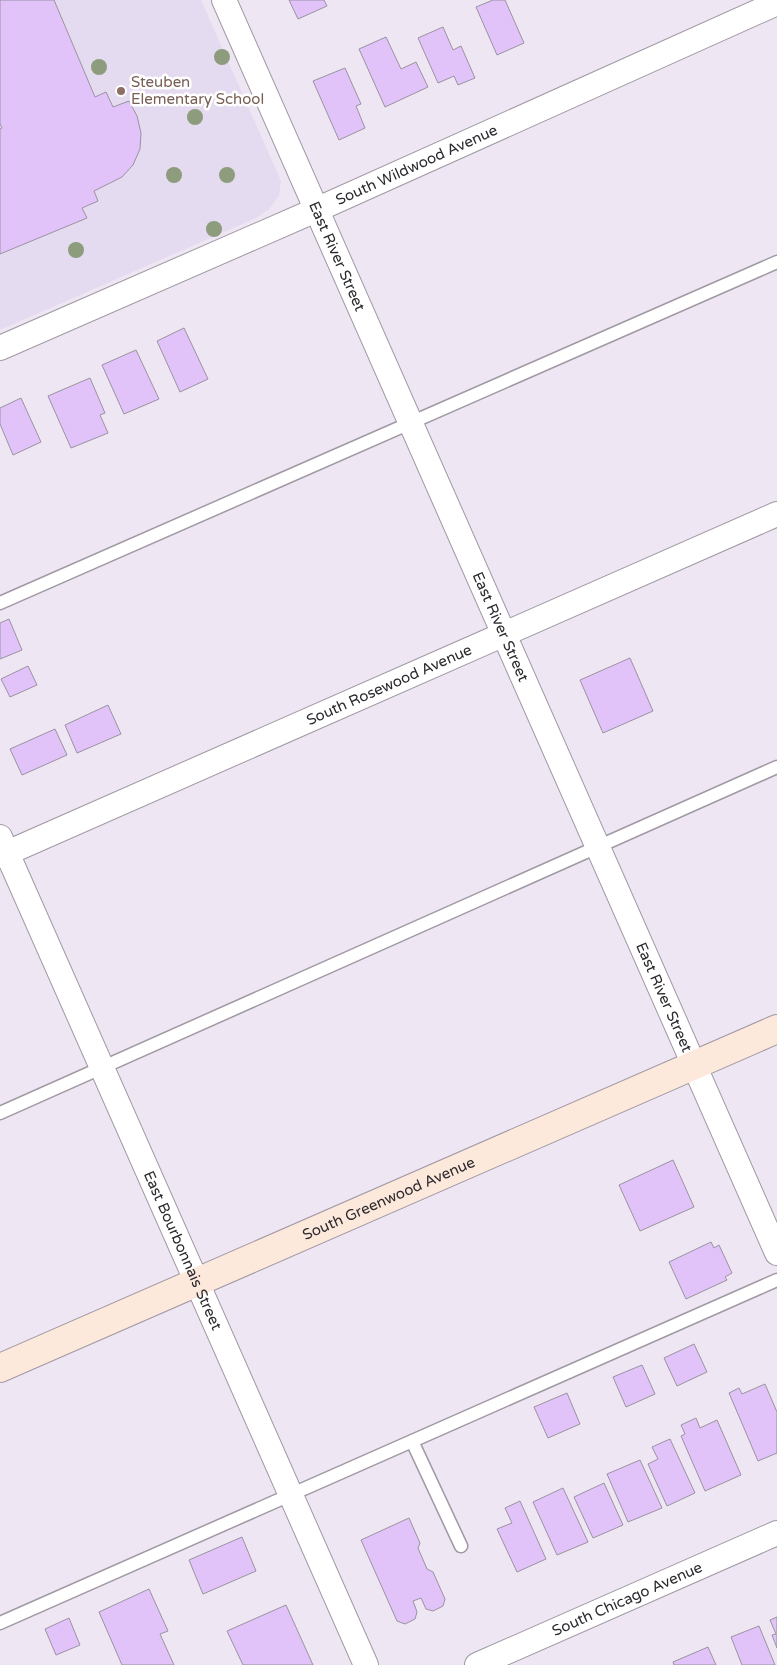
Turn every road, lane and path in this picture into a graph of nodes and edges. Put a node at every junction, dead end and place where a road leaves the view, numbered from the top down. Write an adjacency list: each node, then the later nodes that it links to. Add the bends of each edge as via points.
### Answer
1 (224, 0): 3 (street, East River Street)
2 (777, 4): 3 (street, South Wildwood Avenue)
3 (316, 210): 5 (street, South Wildwood Avenue); 6 (street, East River Street)
4 (777, 262): 6 (lane)
5 (0, 348)
6 (410, 423): 8 (lane); 9 (street, East River Street)
7 (777, 514): 9 (street, South Rosewood Avenue)
8 (0, 603)
9 (503, 634): 11 (street, East River Street); 12 (street, South Rosewood Avenue)
10 (777, 767): 11 (lane)
11 (597, 847): 14 (street, East River Street); 15 (lane)
12 (2, 849): 15 (street, East Bourbonnais Street)
13 (777, 1029): 14 (street, South Greenwood Avenue)
14 (694, 1066): 17 (street, East River Street); 19 (street, South Greenwood Avenue)
15 (102, 1068): 16 (lane); 19 (street, East Bourbonnais Street)
16 (0, 1113)
17 (777, 1252)
18 (777, 1280): 21 (lane)
19 (196, 1281): 20 (street, South Greenwood Avenue); 22 (street, East Bourbonnais Street)
20 (0, 1368)
21 (412, 1441): 22 (lane); 24 (lane)
22 (291, 1495): 25 (lane); 26 (street, East Bourbonnais Street)
23 (777, 1533): 27 (street, South Chicago Avenue)
24 (461, 1546)
25 (0, 1623)
26 (366, 1665)
27 (477, 1665)

